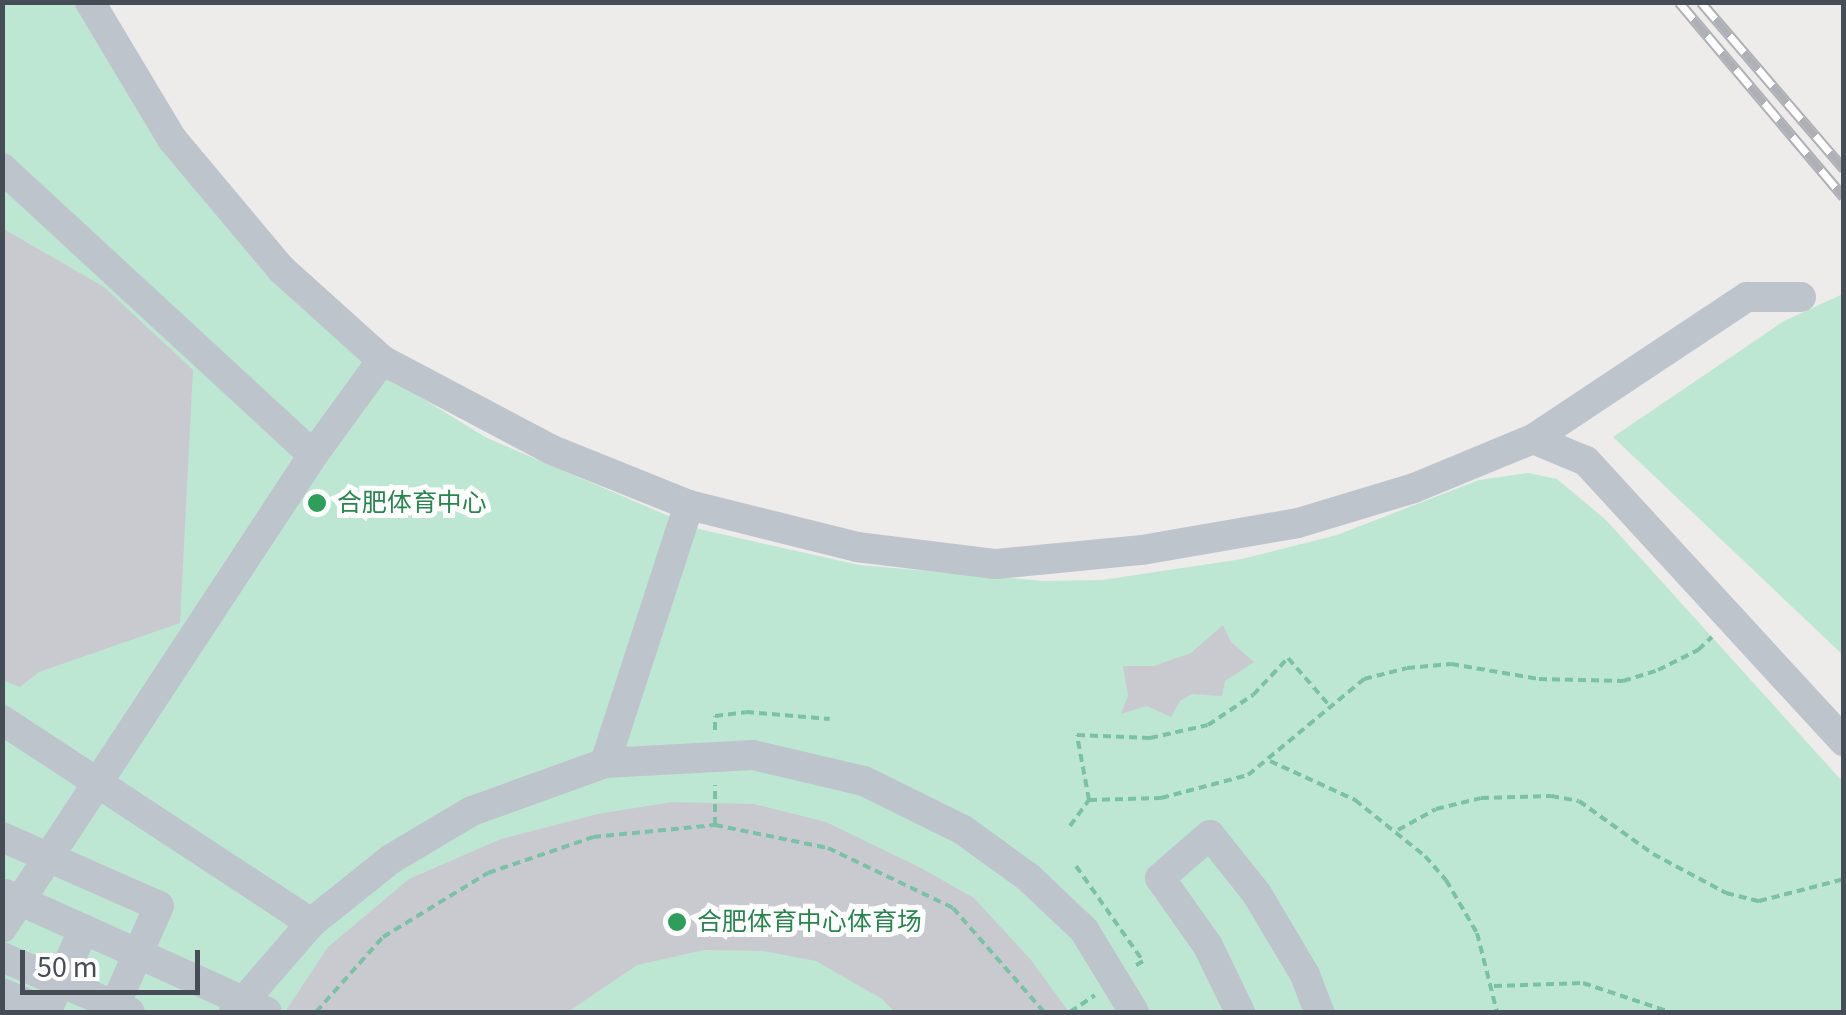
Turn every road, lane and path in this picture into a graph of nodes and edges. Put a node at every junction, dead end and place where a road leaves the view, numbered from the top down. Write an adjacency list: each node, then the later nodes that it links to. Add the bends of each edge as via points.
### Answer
1 (90, 2): 4 (street, via 172,138 281,269)
2 (2, 168): 6 (street)
3 (1801, 297): 5 (street, via 1747,297)
4 (382, 360): 6 (street); 7 (street, via 552,450)
5 (1533, 439): 7 (street, via 1414,488 1298,523 1142,550 996,564 858,546); 8 (street, via 1586,461)
6 (313, 455): 16 (street)
7 (690, 505): 15 (street)
8 (1734, 617): 9 (path, via 1698,650 1623,681 1539,679 1451,664 1364,679); 13 (street)
9 (1329, 705): 14 (path); 17 (path, via 1288,658 1253,695 1208,725 1150,738 1077,735)
10 (746, 712): 11 (path)
11 (830, 719)
12 (2, 720): 16 (street)
13 (1844, 742)
14 (1270, 761): 17 (path, via 1248,774 1161,798); 19 (path, via 1355,800)
15 (605, 763): 25 (street, via 472,810 392,858); 40 (street, via 753,755 864,781 963,830 1028,878 1084,930)
16 (96, 780): 21 (street); 25 (street)
17 (1089, 800): 18 (path)
18 (1070, 826)
19 (1398, 830): 23 (path, via 1436,809 1481,798 1551,796 1578,802 1653,854 1726,893 1759,901); 32 (path, via 1455,895 1477,933)
20 (2, 837): 21 (street)
21 (48, 856): 26 (street); 35 (street, via 160,906)
22 (1076, 866): 28 (path)
23 (1844, 879)
24 (2, 893): 27 (street)
25 (311, 922): 36 (street)
26 (2, 928)
27 (84, 929): 29 (street); 31 (street)
28 (1124, 933)
29 (150, 957): 35 (street); 37 (street)
30 (2, 958): 31 (street)
31 (60, 982): 34 (street); 35 (street)
32 (1494, 986): 43 (path); 44 (path, via 1583,983)
33 (2, 993): 34 (street)
34 (46, 1012)
35 (124, 1012)
36 (234, 1012)
37 (267, 1012)
38 (316, 1012): 39 (path, via 383,937 488,874 594,837 714,825 828,848 953,908)
39 (1044, 1012)
40 (1134, 1012)
41 (1240, 1012): 42 (street, via 1208,946 1160,878 1210,835 1257,894)
42 (1319, 1012)
43 (1497, 1012)
44 (1670, 1012)

